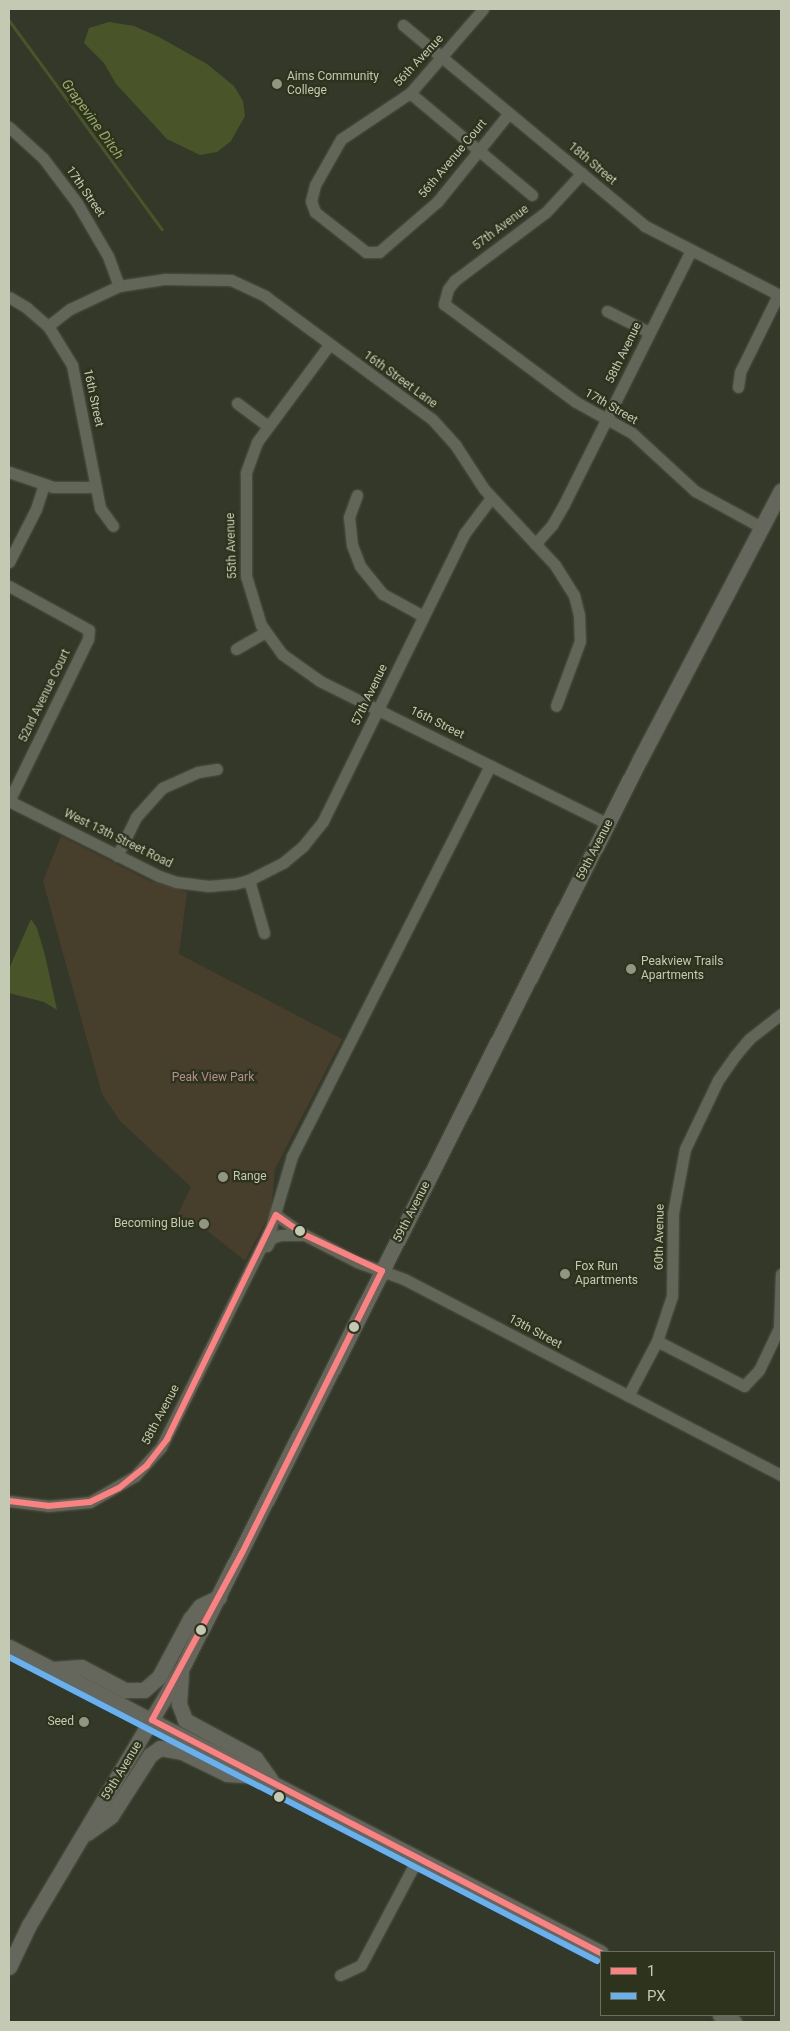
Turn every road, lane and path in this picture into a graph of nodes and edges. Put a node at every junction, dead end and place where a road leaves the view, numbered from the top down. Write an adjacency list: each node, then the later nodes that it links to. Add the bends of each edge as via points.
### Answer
1 (483, 9): 3 (street, 56th Avenue)
2 (404, 25): 3 (street, 18th Street)
3 (442, 57): 4 (street, 56th Avenue); 5 (street, 18th Street)
4 (410, 93): 7 (street); 11 (street, 56th Avenue, via 341,139 311,196 320,218)
5 (509, 113): 7 (street, 56th Avenue Court); 8 (street, 18th Street)
6 (9, 127): 12 (street, 17th Street, via 44,158 77,203 104,249)
7 (478, 151): 9 (street); 11 (street, 56th Avenue Court, via 438,202 388,246 379,252)
8 (582, 174): 10 (street, 18th Street, via 646,226); 15 (street, 57th Avenue, via 546,212 455,280 444,300)
9 (532, 196)
10 (691, 250): 13 (street, 18th Street); 18 (street, 58th Avenue)
11 (369, 253)
12 (119, 286): 17 (street, 16th Street Lane, via 70,309); 19 (street, 16th Street Lane, via 165,279 231,280 265,296)
13 (780, 296): 20 (street, via 740,372)
14 (9, 297): 17 (street, 16th Street)
15 (446, 306): 22 (street, 17th Street, via 576,402)
16 (607, 311): 18 (street)
17 (48, 326): 26 (street, 16th Street, via 62,345 74,373)
18 (649, 332): 22 (street, 58th Avenue)
19 (329, 345): 23 (street, 55th Avenue); 29 (street, 16th Street Lane, via 445,432)
20 (738, 387)
21 (236, 402): 23 (street)
22 (607, 419): 31 (street, 17th Street, via 632,434 695,491); 32 (street, 58th Avenue, via 560,512)
23 (268, 426): 36 (street, 55th Avenue, via 251,456 243,490 247,584 255,614)
24 (9, 472): 25 (street)
25 (44, 486): 26 (street); 33 (street)
26 (96, 487): 30 (street, 16th Street, via 100,508)
27 (781, 491): 31 (main road, 59th Avenue)
28 (357, 495): 35 (street, via 350,517 352,545 360,566 384,594)
29 (491, 498): 32 (street, 16th Street Lane); 35 (street, 57th Avenue, via 464,534)
30 (113, 526)
31 (763, 528): 43 (main road, 59th Avenue)
32 (534, 544): 38 (street, 16th Street Lane, via 569,586 579,614 578,653)
33 (9, 562)
34 (9, 586): 42 (street, 52nd Avenue Court, via 89,630 88,639)
35 (424, 616): 39 (street, 57th Avenue)
36 (265, 632): 37 (street); 39 (street, 16th Street, via 282,654 303,671)
37 (236, 649)
38 (556, 706)
39 (378, 710): 40 (street, 16th Street); 45 (street, 57th Avenue, via 326,815 312,836 284,862)
40 (490, 765): 43 (street, 16th Street); 48 (street, 58th Avenue, via 292,1156 284,1174)
41 (217, 769): 44 (street, via 198,772 162,788 136,817)
42 (9, 801): 44 (street, West 13th Street Road)
43 (608, 824): 51 (main road, 59th Avenue)
44 (117, 856): 45 (street, West 13th Street Road, via 159,876 187,884 209,886)
45 (249, 880): 46 (street)
46 (264, 933)
47 (781, 1014): 53 (street, 60th Avenue, via 749,1039 734,1057 718,1080 685,1150 673,1213 675,1258 672,1296)
48 (276, 1215): 49 (street, 13th Street); 50 (street, 58th Avenue)
49 (305, 1235): 50 (street, 58th Avenue, via 271,1238 257,1265); 51 (street, 13th Street)
50 (250, 1270): 56 (street, 58th Avenue, via 166,1438 147,1465 119,1488 90,1502 40,1506)
51 (382, 1271): 54 (street, 13th Street, via 404,1279); 57 (main road, 59th Avenue)
52 (781, 1274): 53 (street, via 779,1328 759,1370 744,1386)
53 (657, 1341): 54 (street, 60th Avenue)
54 (628, 1396): 55 (street, 13th Street)
55 (781, 1475)
56 (9, 1501)
57 (219, 1597): 59 (main road, via 200,1606 158,1677 144,1690 125,1690 81,1668); 60 (main road, 59th Avenue)
58 (9, 1647): 59 (main road)
59 (51, 1669): 61 (main road)
60 (181, 1670): 61 (main road, 59th Avenue); 62 (main road, via 180,1704 185,1720 255,1758)
61 (152, 1720): 62 (main road); 63 (main road, 59th Avenue)
62 (267, 1779): 63 (main road, via 227,1774 182,1752 160,1748 150,1755 111,1816); 64 (main road)
63 (82, 1837): 65 (main road, 59th Avenue)
64 (418, 1858): 67 (main road); 69 (street, via 361,1965)
65 (29, 1925): 66 (main road, 59th Avenue); 68 (main road, 59th Avenue)
66 (9, 1947)
67 (600, 1952)
68 (9, 1968)
69 (340, 1976)
70 (722, 2016): 71 (main road)
71 (734, 2022)

